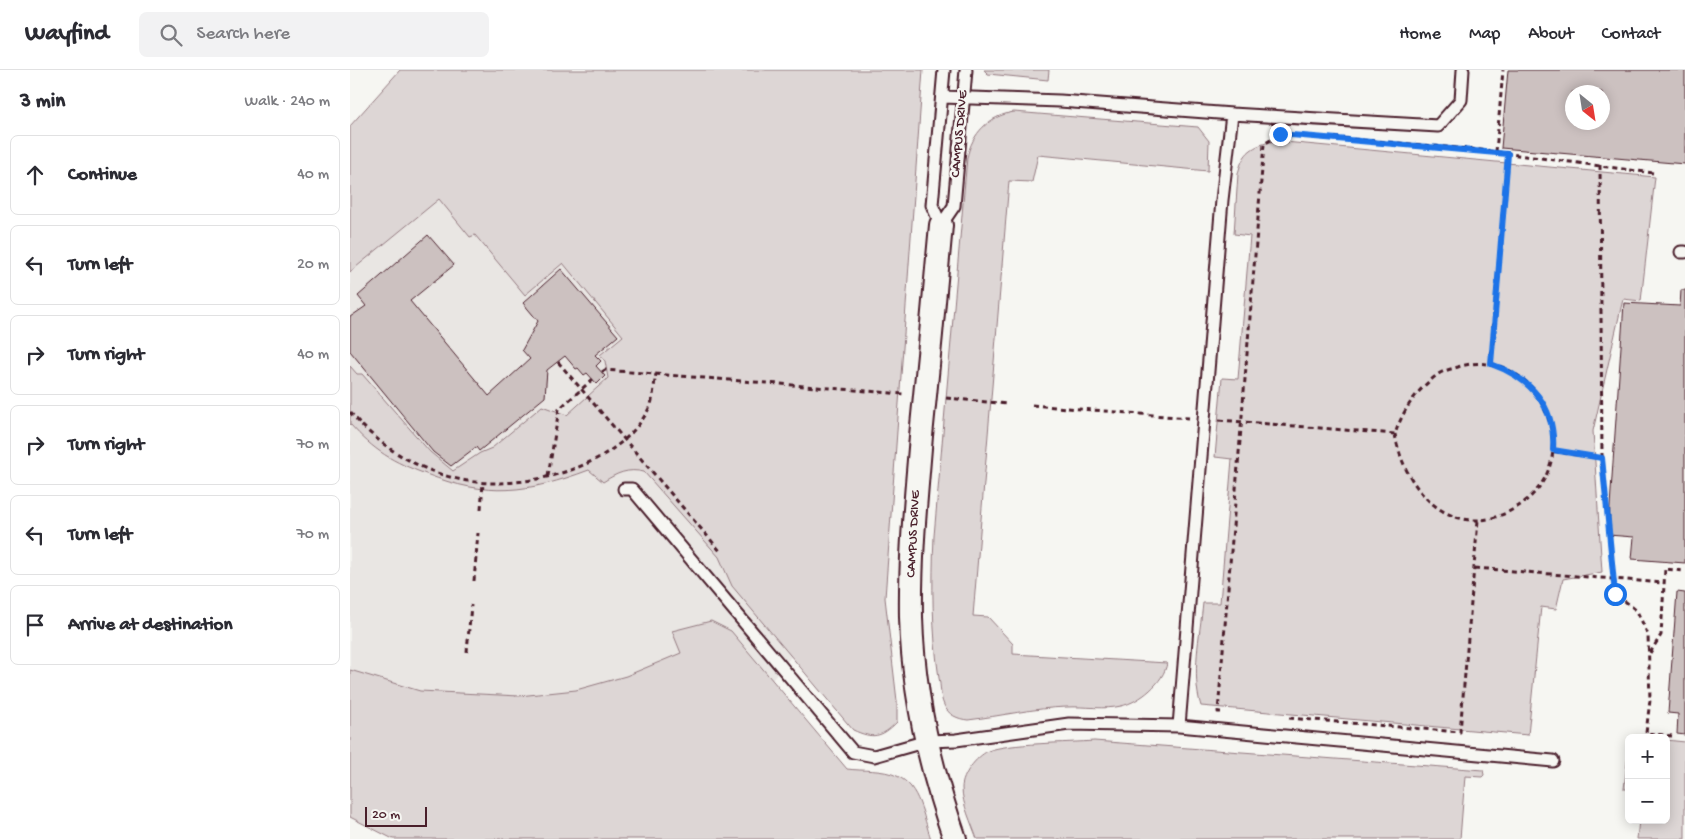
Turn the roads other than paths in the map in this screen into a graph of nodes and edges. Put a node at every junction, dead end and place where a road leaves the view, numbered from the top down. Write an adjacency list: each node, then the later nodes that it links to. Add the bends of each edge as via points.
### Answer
1 (944, 70): 4 (lane, CAMPUS DRIVE)
2 (966, 70): 5 (lane, CAMPUS DRIVE)
3 (1463, 70): 6 (lane, via 1461,100 1438,126)
4 (942, 97): 5 (lane); 7 (lane, CAMPUS DRIVE, via 932,205)
5 (964, 98): 6 (lane, via 1060,101); 7 (lane, CAMPUS DRIVE, via 954,206)
6 (1232, 114): 9 (lane, via 1222,200)
7 (941, 225): 10 (street, CAMPUS DRIVE, via 911,551 911,619 916,677)
8 (624, 489): 10 (lane, via 632,489 853,752 874,756)
9 (1179, 726): 10 (lane, via 1069,724); 11 (lane)
10 (927, 741): 12 (street, CAMPUS DRIVE)
11 (1553, 761)
12 (955, 839)

